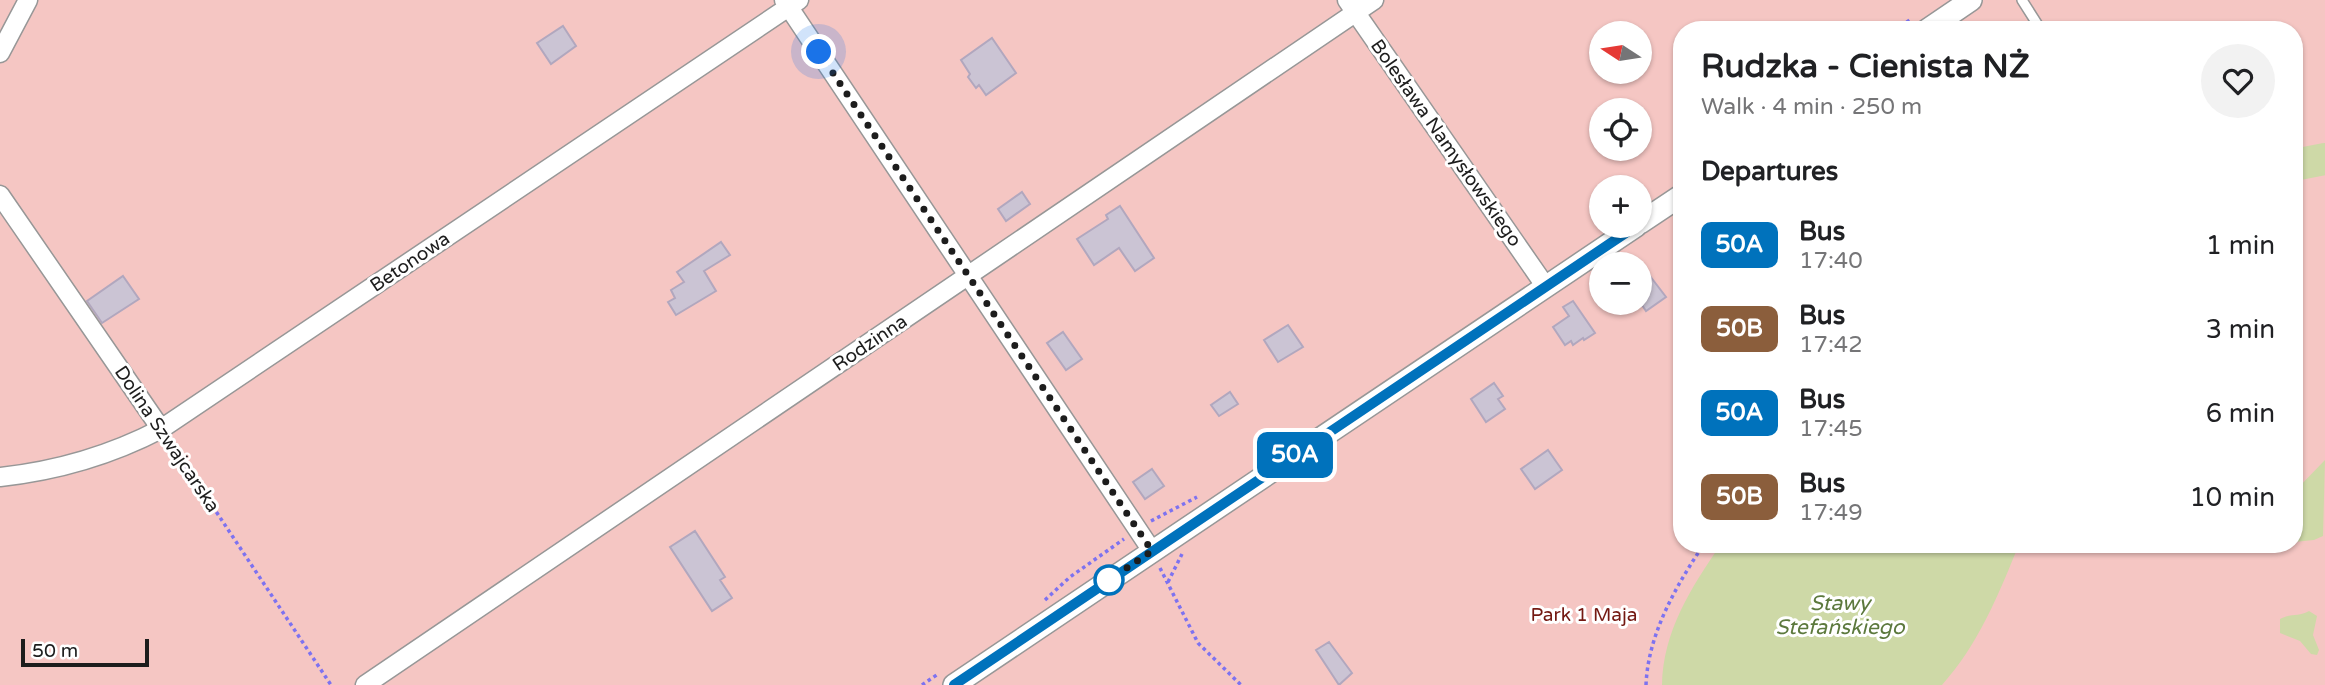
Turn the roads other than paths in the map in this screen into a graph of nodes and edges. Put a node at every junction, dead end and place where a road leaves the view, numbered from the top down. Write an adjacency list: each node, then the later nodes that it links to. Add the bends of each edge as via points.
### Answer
1 (28, 0): 9 (street)
2 (1374, 0): 6 (street, Rodzinna)
3 (1971, 0): 7 (street)
4 (2022, 0): 8 (lane)
5 (790, 2): 14 (street); 16 (street, Betonowa)
6 (1351, 6): 14 (street, Rodzinna); 15 (street, Bolesława Namysłowskiego)
7 (1940, 21)
8 (2036, 21)
9 (0, 53)
10 (0, 195): 16 (street, Dolina Szwajcarska)
11 (1673, 201): 12 (street)
12 (1652, 215)
13 (1619, 238): 15 (street)
14 (970, 275): 18 (street); 19 (street, Rodzinna)
15 (1546, 287): 18 (street)
16 (161, 429): 17 (street, Betonowa, via 128,446 66,466)
17 (0, 477)
18 (1152, 551): 20 (street)
19 (365, 685)
20 (954, 685)

